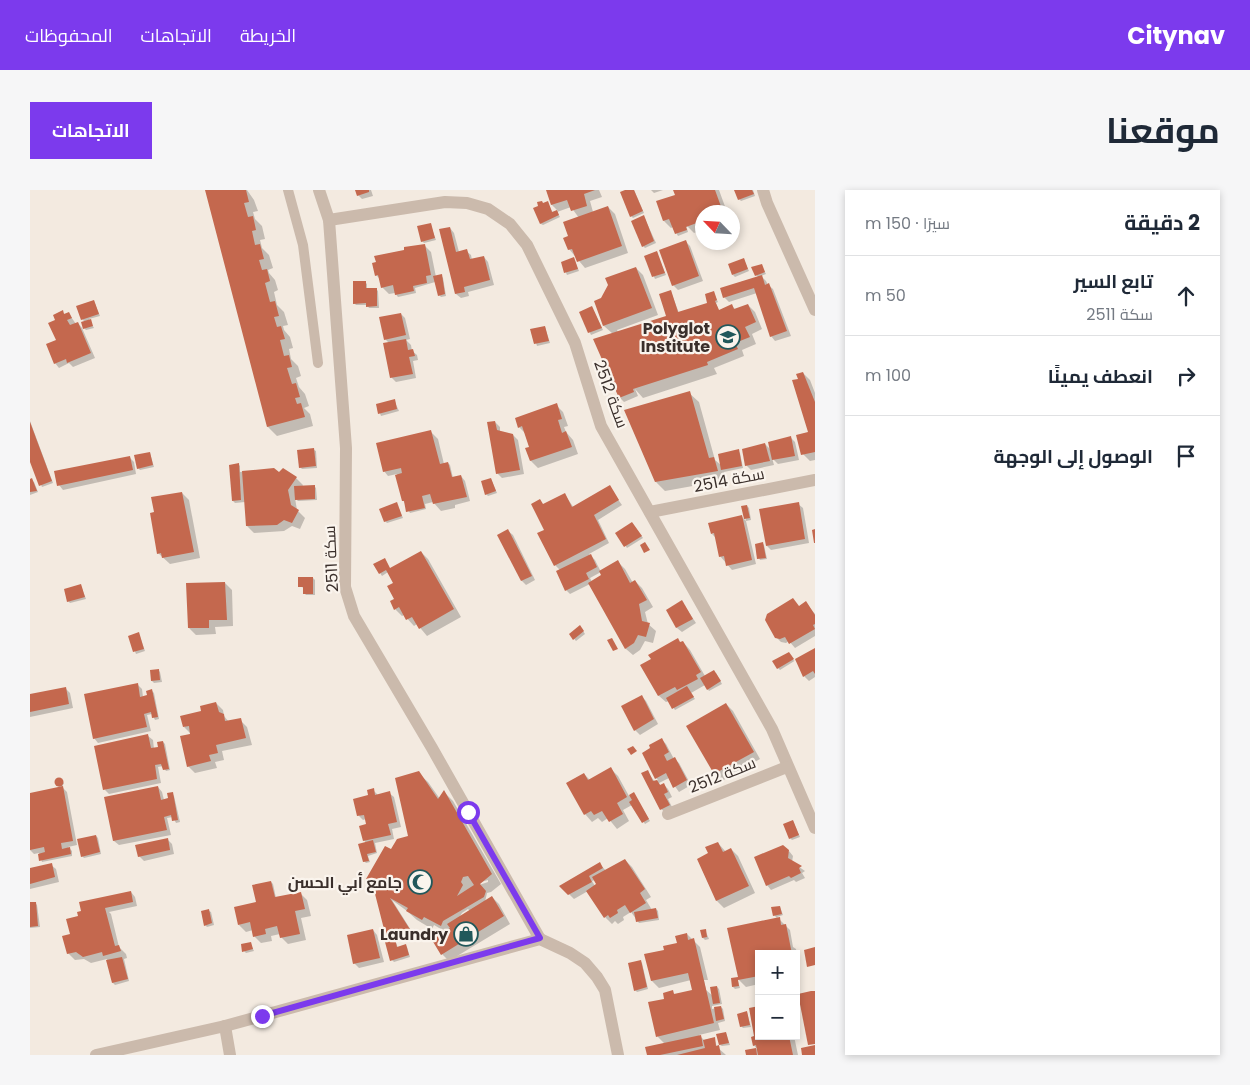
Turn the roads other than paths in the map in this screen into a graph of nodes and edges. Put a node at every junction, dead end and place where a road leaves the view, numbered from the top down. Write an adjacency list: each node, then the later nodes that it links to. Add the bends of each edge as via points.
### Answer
1 (288, 190): 6 (lane, via 303,245)
2 (319, 190): 4 (street, سكة 2511)
3 (763, 190): 5 (street)
4 (329, 220): 8 (street, سكة 2512, via 445,202 467,202 488,208 510,224 527,245 576,343 601,426); 12 (street, سكة 2511, via 346,448 345,588 354,616)
5 (815, 310)
6 (318, 363)
7 (815, 480): 8 (street, سكة 2514)
8 (650, 512): 9 (street, سكة 2512, via 772,729)
9 (787, 767): 10 (street, سكة 2512); 11 (street, سكة 2512)
10 (668, 814)
11 (815, 828)
12 (540, 938): 13 (street); 16 (street, via 585,963 597,977 605,990)
13 (224, 1026): 14 (street); 15 (street)
14 (96, 1055)
15 (230, 1055)
16 (618, 1055)

